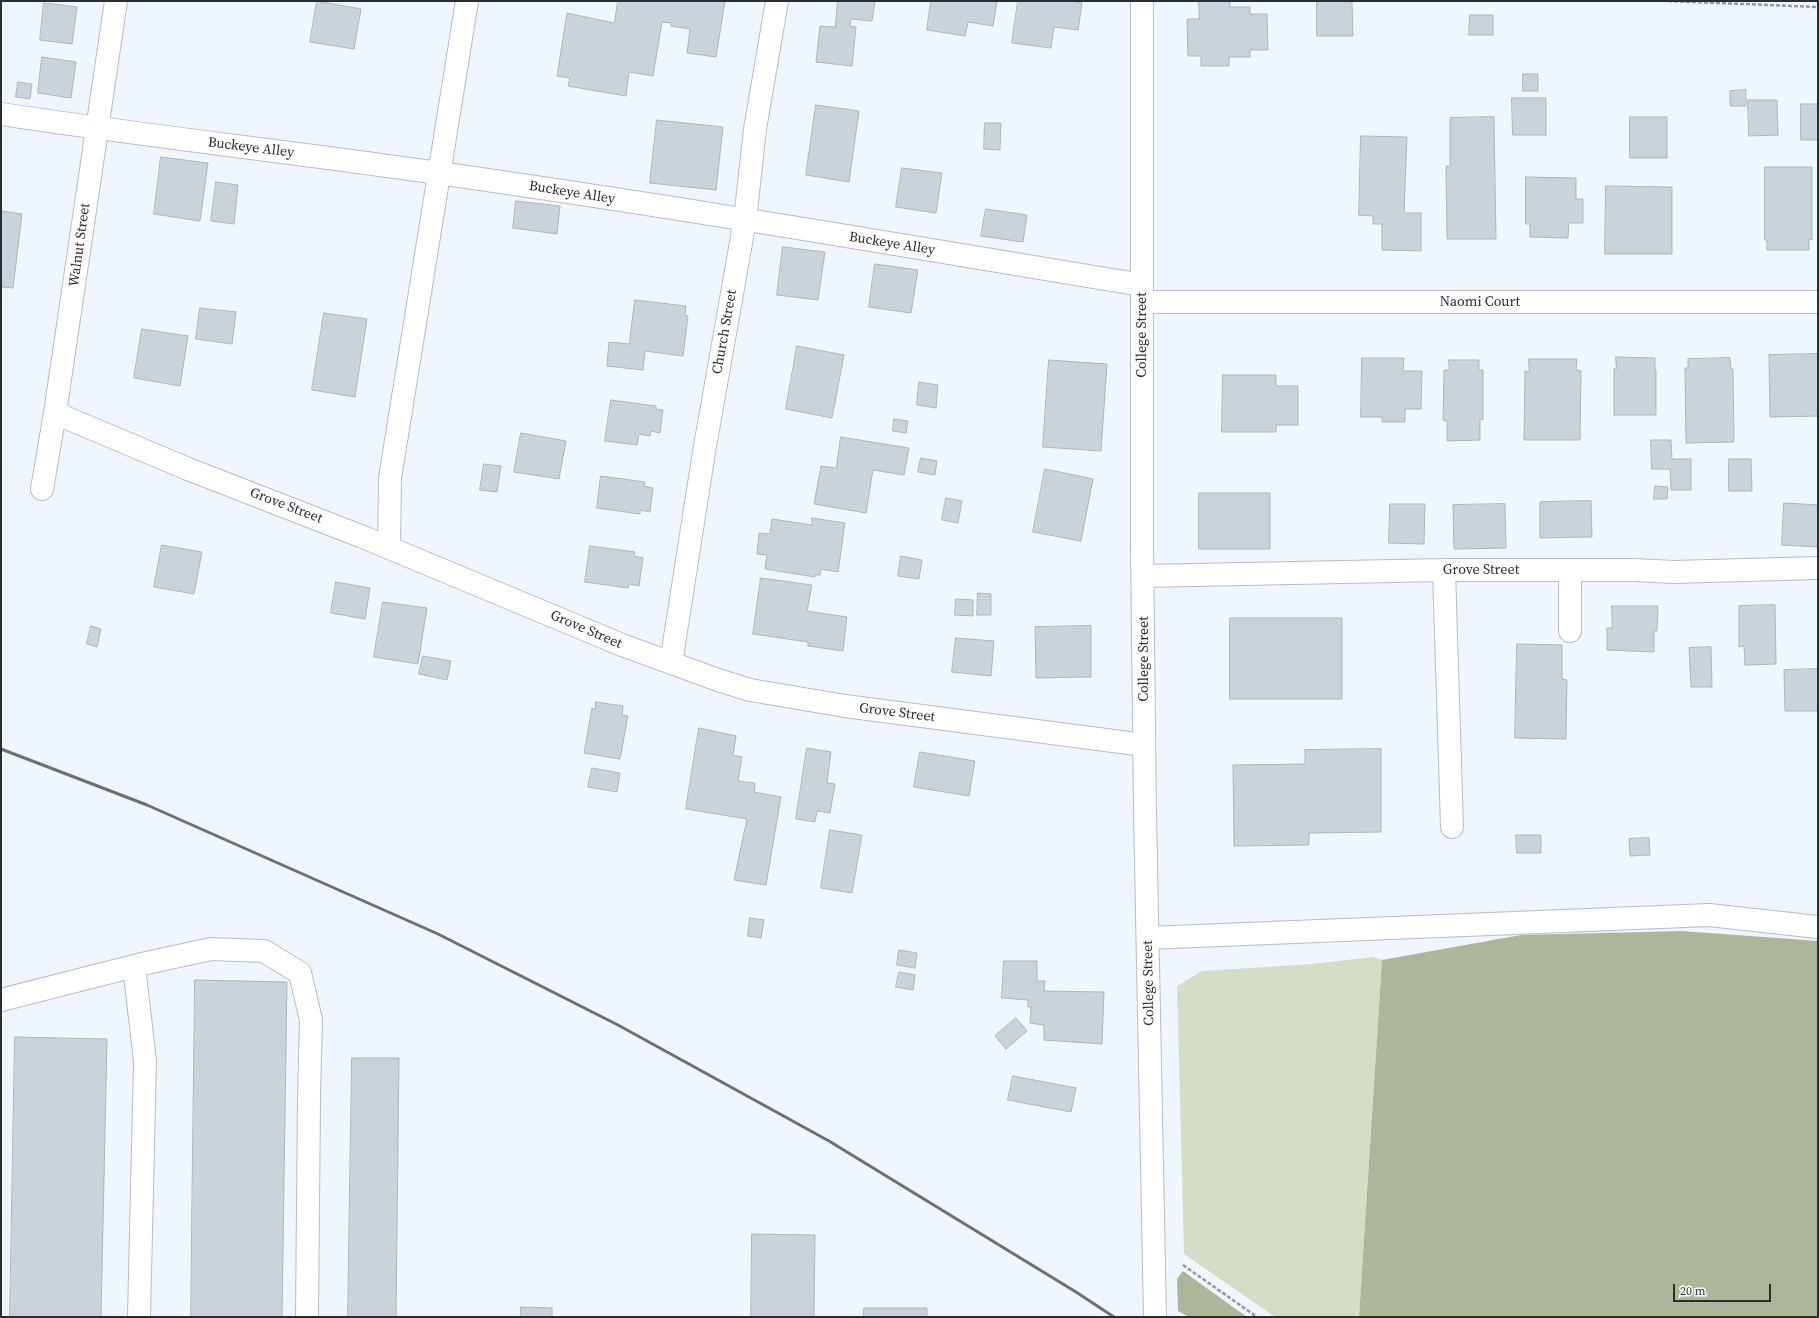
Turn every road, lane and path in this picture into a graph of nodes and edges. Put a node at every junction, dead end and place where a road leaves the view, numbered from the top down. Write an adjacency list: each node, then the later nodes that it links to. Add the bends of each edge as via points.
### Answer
1 (116, 1): 8 (street, Walnut Street)
2 (467, 1): 9 (street)
3 (778, 1): 10 (street, Church Street, via 755,129)
4 (1142, 1): 11 (street, College Street)
5 (1668, 1): 6 (path)
6 (1818, 7)
7 (1, 114): 8 (street, Buckeye Alley)
8 (97, 128): 9 (street, Buckeye Alley); 13 (street, Walnut Street)
9 (438, 173): 10 (street, Buckeye Alley); 15 (street, via 390,478)
10 (745, 220): 11 (street, Buckeye Alley); 21 (street, Church Street, via 704,452)
11 (1142, 293): 12 (street, Naomi Court); 19 (street, College Street)
12 (1818, 302)
13 (55, 413): 14 (street, Walnut Street); 15 (street, Grove Street)
14 (42, 489)
15 (389, 548): 21 (street, Grove Street)
16 (1818, 568): 18 (street, Grove Street, via 1674,572)
17 (1444, 570): 18 (street, Grove Street); 19 (street, Grove Street); 23 (street)
18 (1570, 571): 20 (street)
19 (1143, 576): 22 (street, College Street)
20 (1570, 631)
21 (671, 664): 22 (street, Grove Street, via 750,690 779,695)
22 (1144, 745): 25 (street, College Street)
23 (1452, 827)
24 (1818, 927): 25 (street, via 1709,915)
25 (1148, 938): 31 (street, College Street)
26 (134, 966): 27 (street); 29 (street, via 145,1061); 30 (street, via 211,949 264,951 300,973 311,1020)
27 (1, 1000)
28 (1181, 1263): 32 (path)
29 (139, 1317)
30 (307, 1317)
31 (1155, 1317)
32 (1257, 1317)

